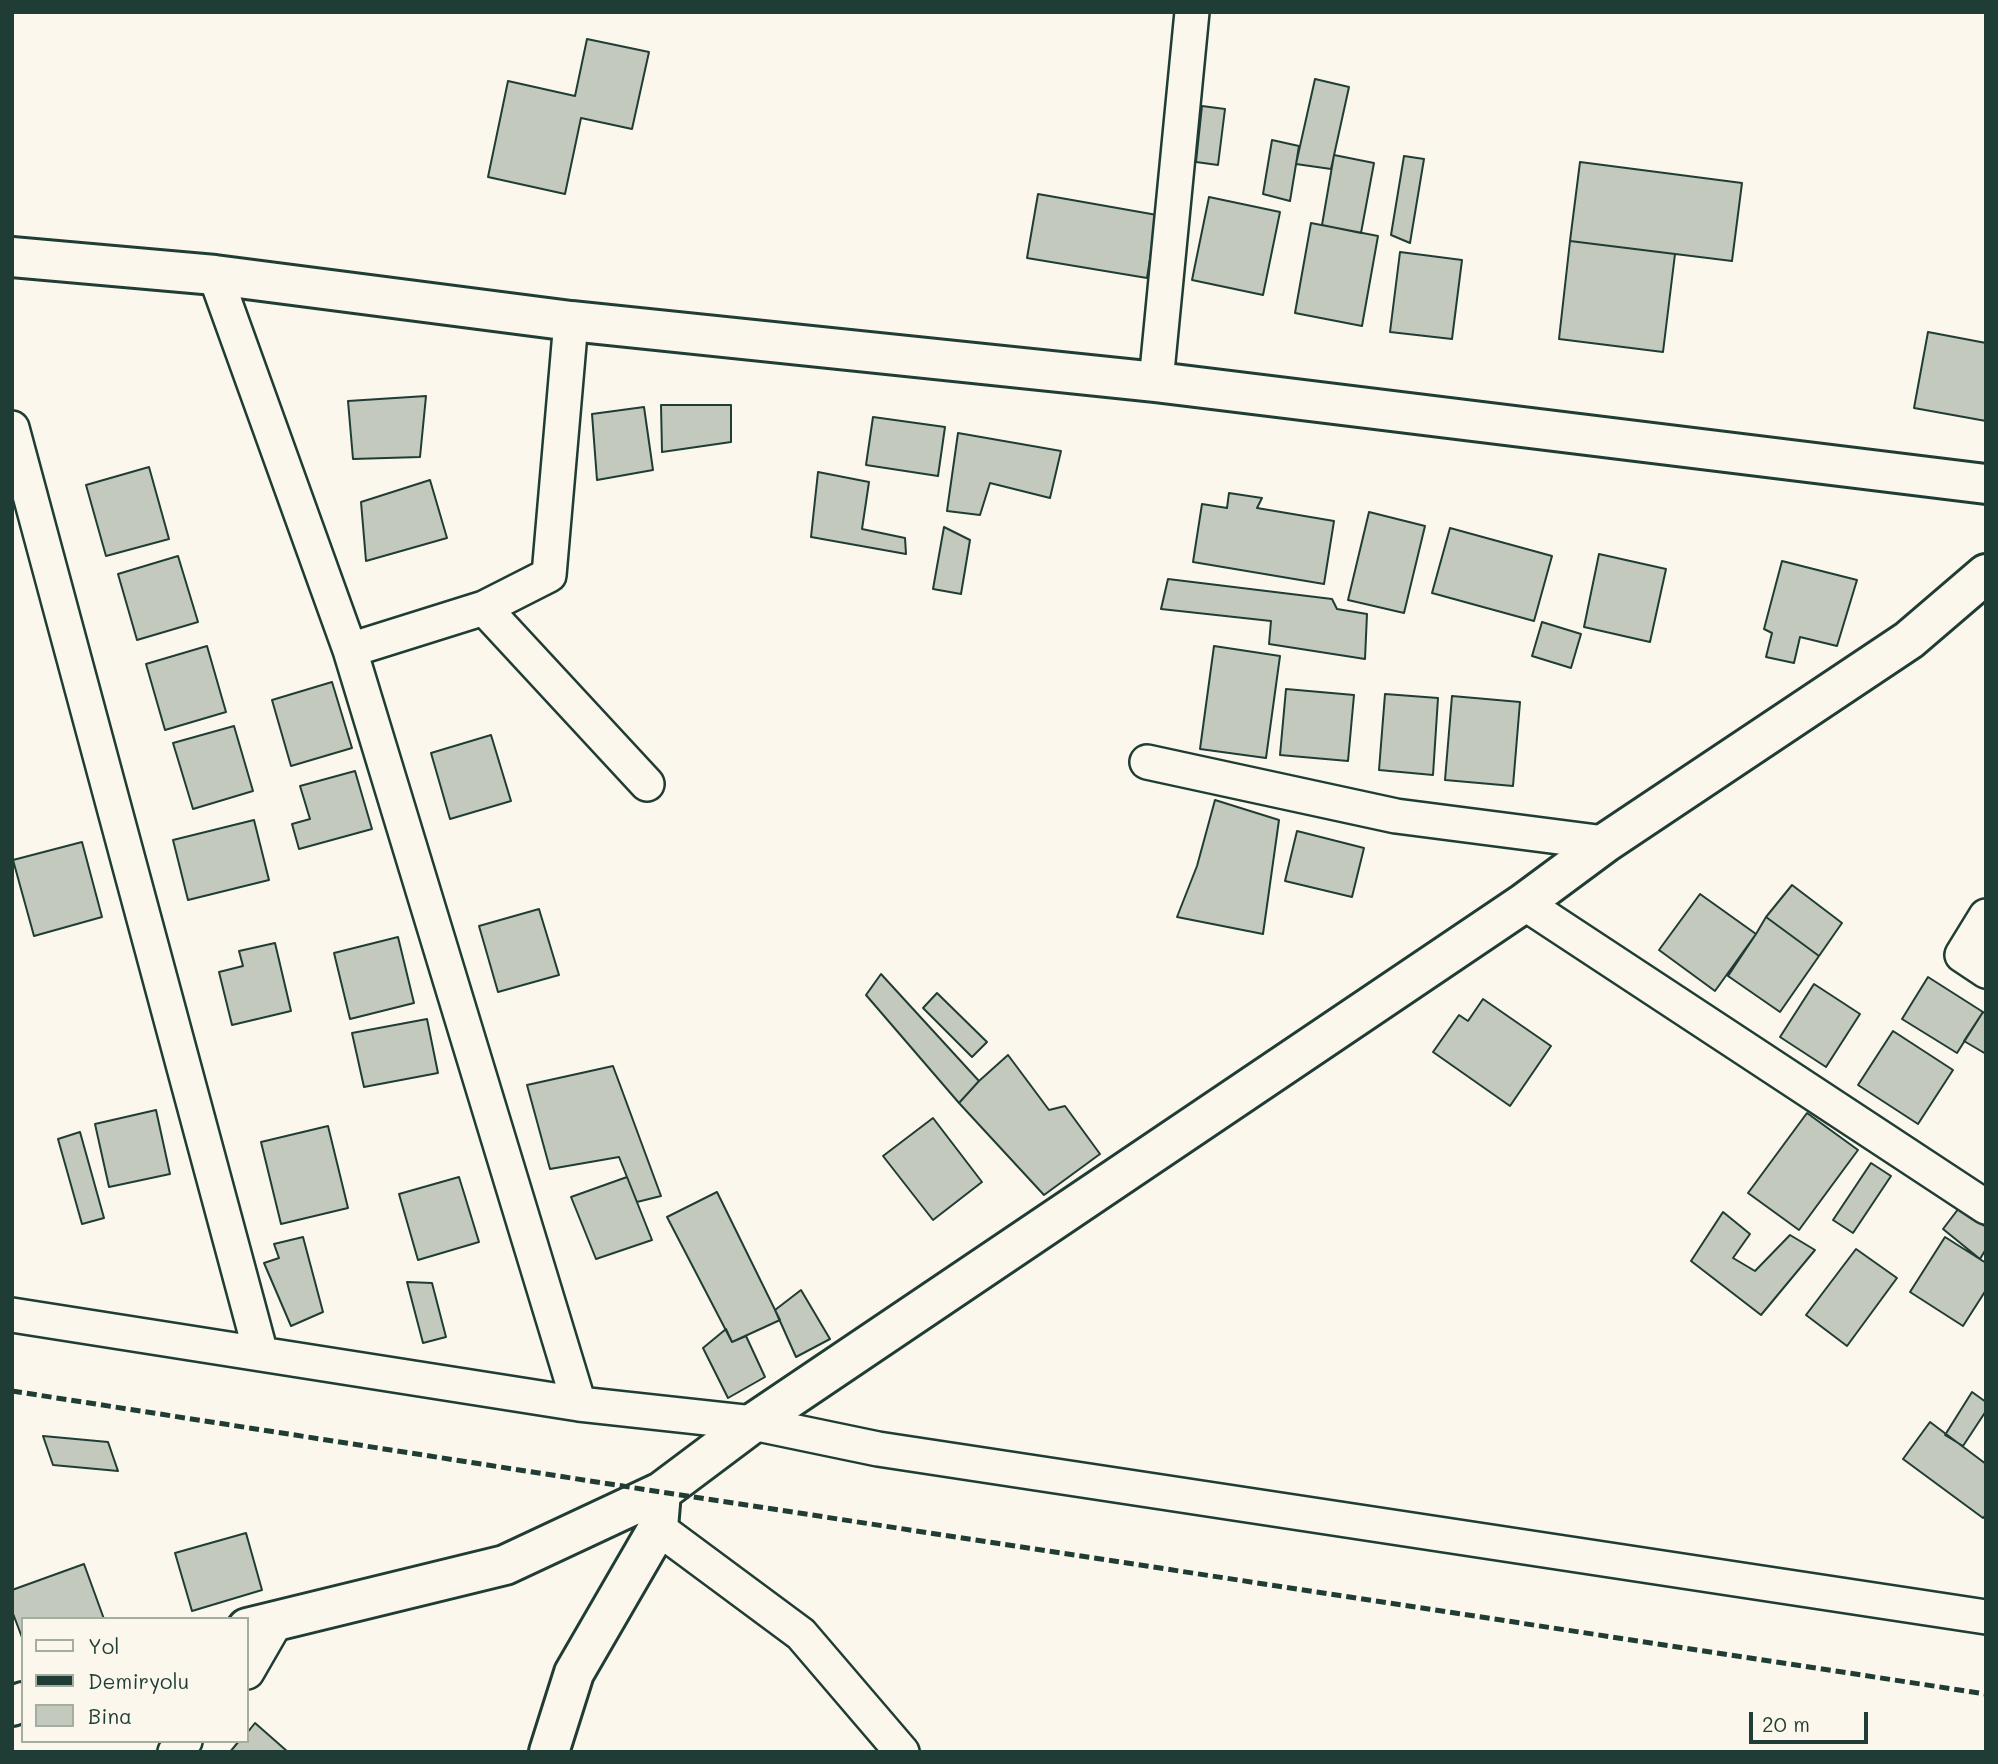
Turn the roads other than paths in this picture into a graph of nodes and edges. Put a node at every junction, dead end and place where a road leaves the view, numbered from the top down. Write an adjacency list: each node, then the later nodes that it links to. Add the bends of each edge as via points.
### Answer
1 (1192, 12): 5 (street)
2 (12, 257): 3 (street)
3 (215, 275): 4 (street); 10 (street)
4 (571, 321): 5 (street); 9 (street, via 549,575)
5 (1156, 382): 7 (street)
6 (12, 428): 19 (street)
7 (1986, 484)
8 (1986, 575): 13 (street, via 1909,640)
9 (484, 608): 10 (street); 12 (street)
10 (349, 650): 20 (street)
11 (1147, 762): 13 (street, via 1396,816)
12 (647, 783)
13 (1605, 843): 14 (street)
14 (1524, 903): 17 (street); 21 (street)
15 (1986, 916): 16 (street, via 1962,955)
16 (1986, 971)
17 (1986, 1207)
18 (12, 1315): 19 (street)
19 (261, 1354): 20 (street)
20 (579, 1404): 21 (street)
21 (753, 1423): 22 (street); 23 (street, via 878,1449)
22 (659, 1510): 24 (street, via 505,1565); 26 (street, via 574,1673); 27 (street, via 801,1634)
23 (1986, 1617)
24 (262, 1624): 25 (street)
25 (248, 1669)
26 (549, 1752)
27 (902, 1752)

